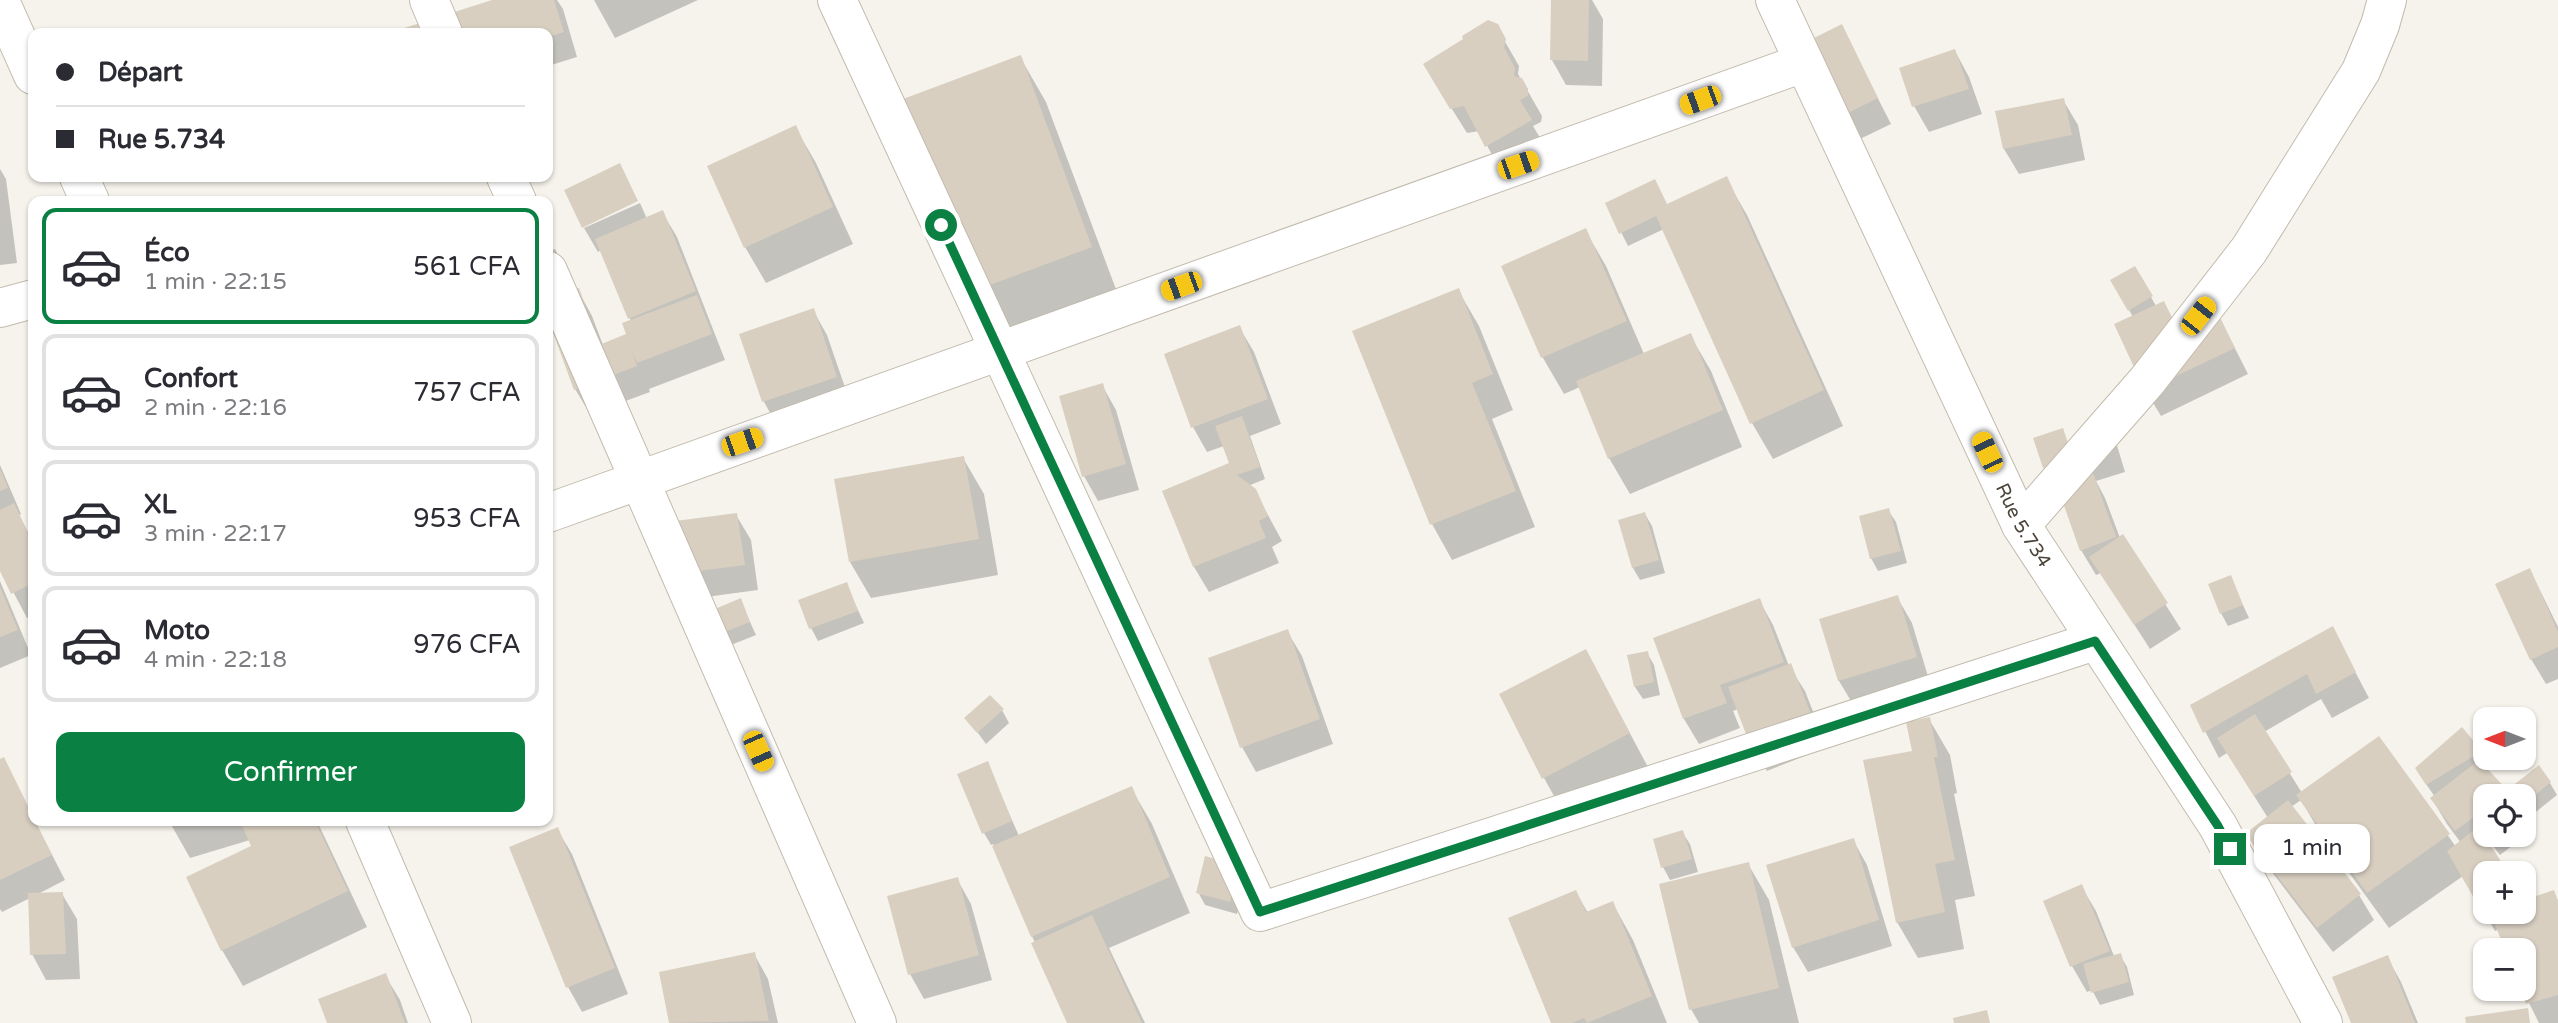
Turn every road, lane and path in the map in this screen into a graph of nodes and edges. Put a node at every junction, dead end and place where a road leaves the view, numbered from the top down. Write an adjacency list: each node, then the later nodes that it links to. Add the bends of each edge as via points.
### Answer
1 (429, 0): 6 (street)
2 (837, 0): 12 (street)
3 (1774, 0): 7 (street, Rue 5.734)
4 (2387, 0): 15 (street, via 2361,71 2249,250 2147,381)
5 (0, 1): 8 (street)
6 (441, 28)
7 (1803, 63): 12 (street); 15 (street, Rue 5.734)
8 (28, 64)
9 (553, 282): 13 (street)
10 (28, 300): 11 (street)
11 (0, 308)
12 (999, 350): 13 (street); 16 (street, via 1260,912)
13 (639, 479): 14 (street); 19 (street)
14 (553, 511)
15 (2021, 525): 16 (street, Rue 5.734)
16 (2095, 641): 20 (street, Rue 5.734, via 2218,826)
17 (367, 826): 18 (street)
18 (452, 1023)
19 (877, 1023)
20 (2323, 1023)

